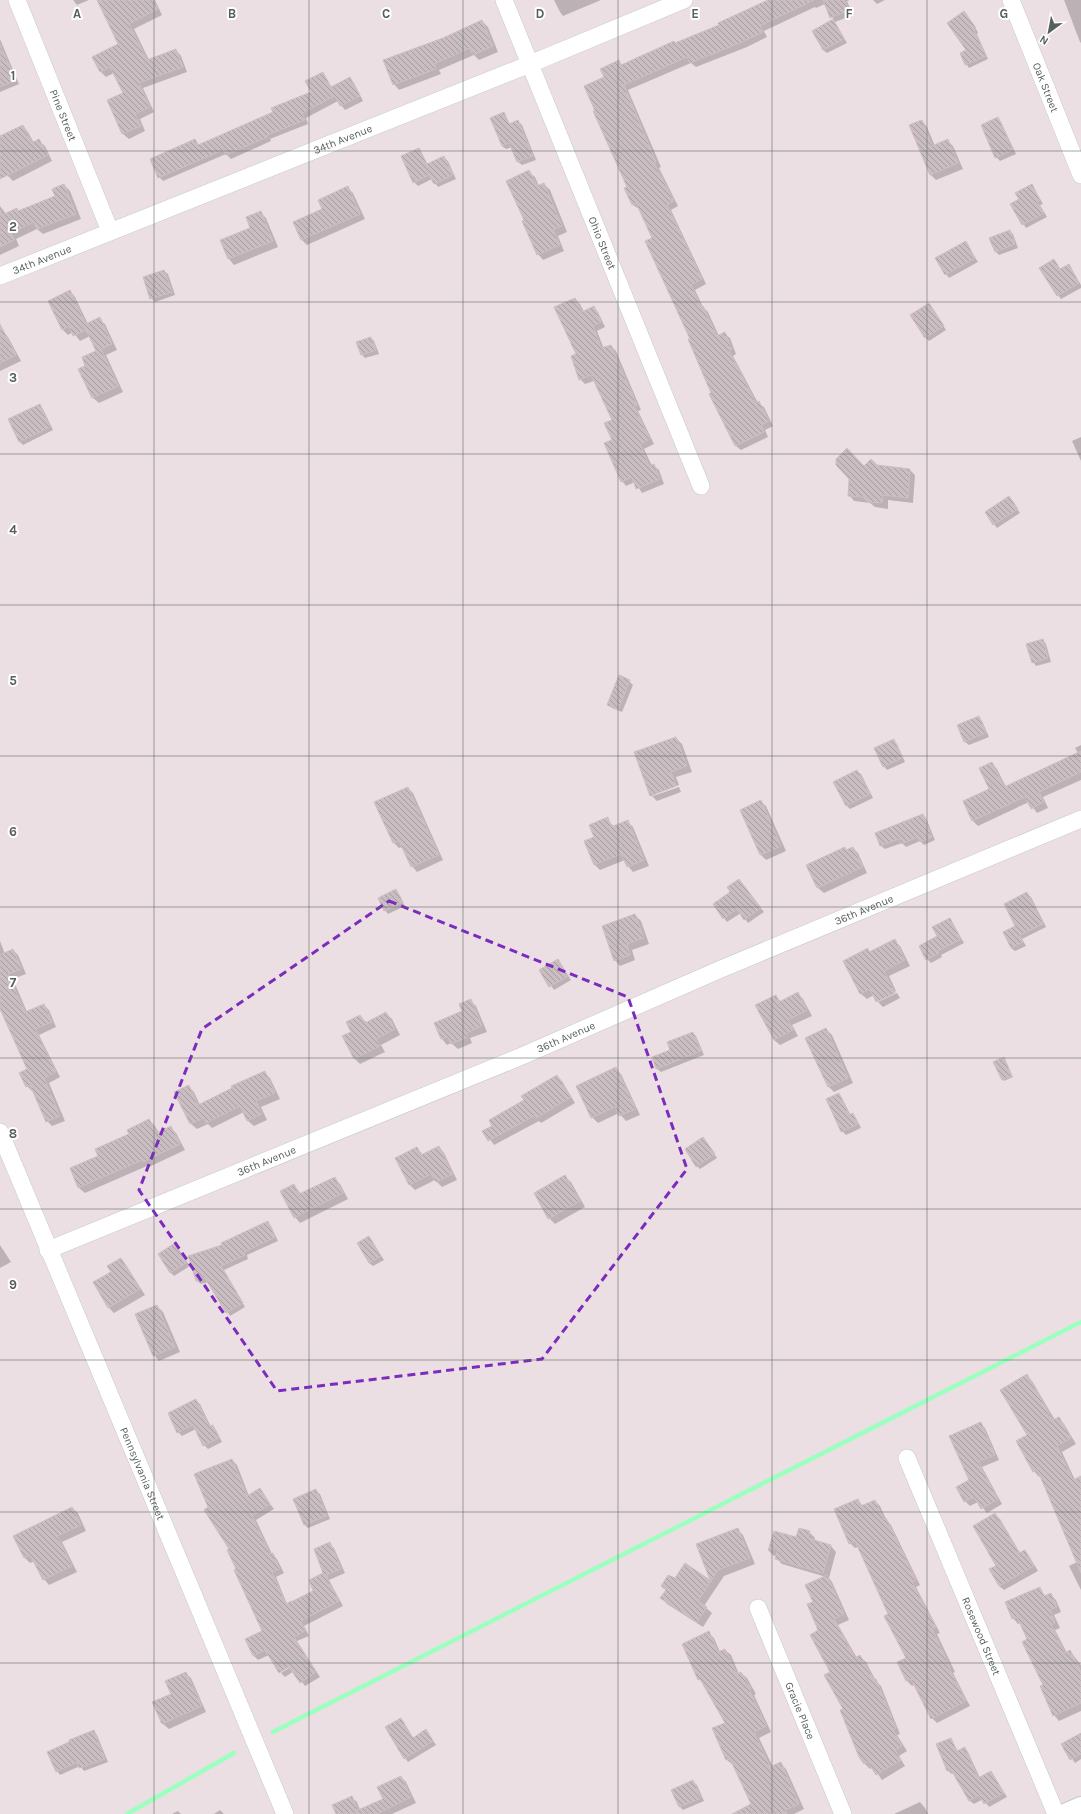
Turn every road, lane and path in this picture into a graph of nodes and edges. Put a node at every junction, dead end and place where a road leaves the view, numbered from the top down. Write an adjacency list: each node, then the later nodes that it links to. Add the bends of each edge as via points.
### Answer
1 (17, 0): 7 (street, Pine Street)
2 (504, 0): 5 (street, Ohio Street)
3 (684, 0): 5 (street, 34th Avenue)
4 (1011, 0): 6 (street, Oak Street)
5 (530, 64): 7 (street, 34th Avenue); 9 (street, Ohio Street)
6 (1081, 175)
7 (110, 231): 8 (street, 34th Avenue)
8 (0, 276)
9 (701, 486)
10 (1081, 819): 12 (street, 36th Avenue, via 729,966 522,1056)
11 (0, 1132): 12 (street, Pennsylvania Street)
12 (48, 1250): 16 (street, Pennsylvania Street)
13 (907, 1458): 18 (street, Rosewood Street)
14 (758, 1608): 17 (street, Gracie Place)
15 (1081, 1808): 19 (street)
16 (285, 1814)
17 (843, 1814)
18 (1056, 1814)
19 (1067, 1814)

